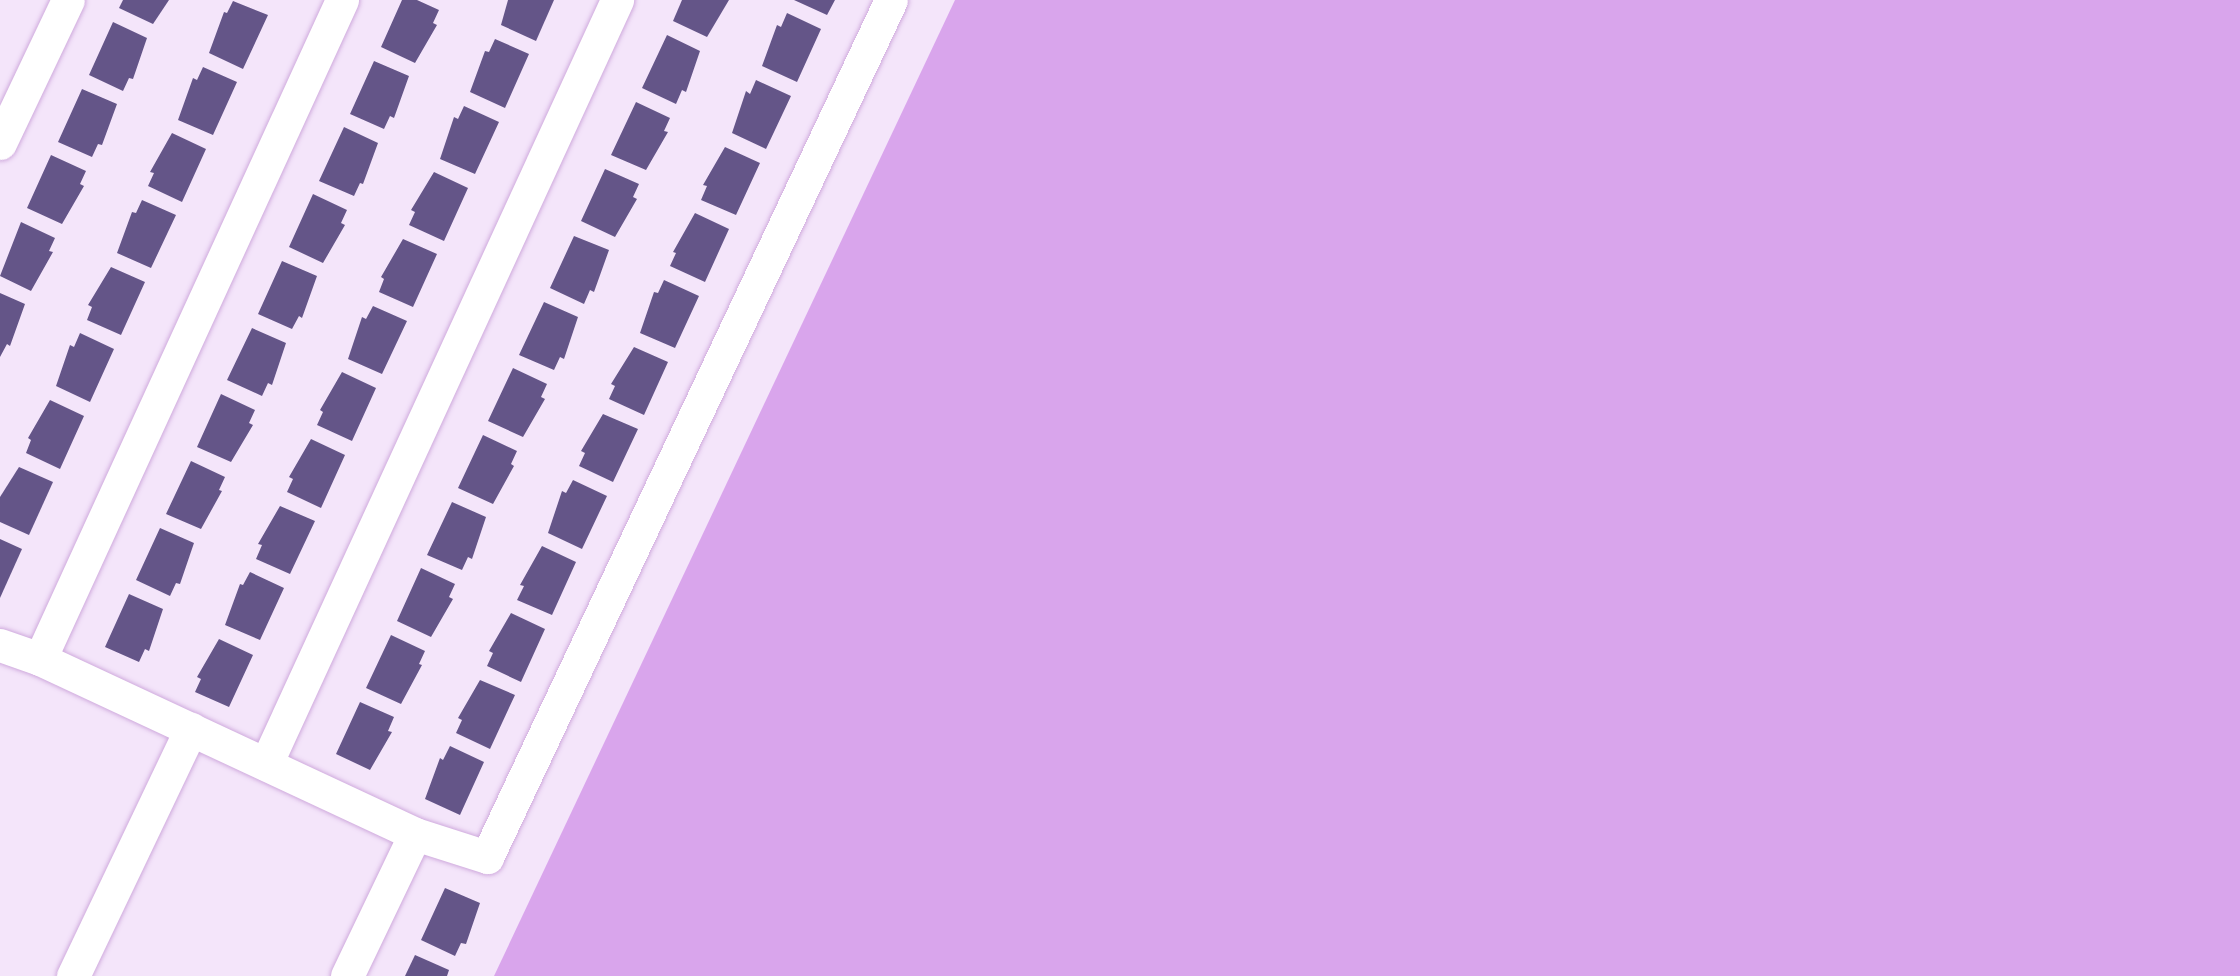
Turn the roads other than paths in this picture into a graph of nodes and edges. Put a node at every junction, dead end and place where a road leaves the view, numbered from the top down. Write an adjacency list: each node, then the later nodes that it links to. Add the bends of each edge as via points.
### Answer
1 (68, 0): 5 (street)
2 (342, 0): 7 (street)
3 (617, 0): 9 (street)
4 (891, 0): 10 (street, via 488,857)
5 (0, 143)
6 (0, 645): 7 (street)
7 (40, 659): 8 (street)
8 (191, 729): 9 (street); 11 (street)
9 (266, 764): 10 (street)
10 (415, 834): 12 (street)
11 (73, 976)
12 (347, 976)

